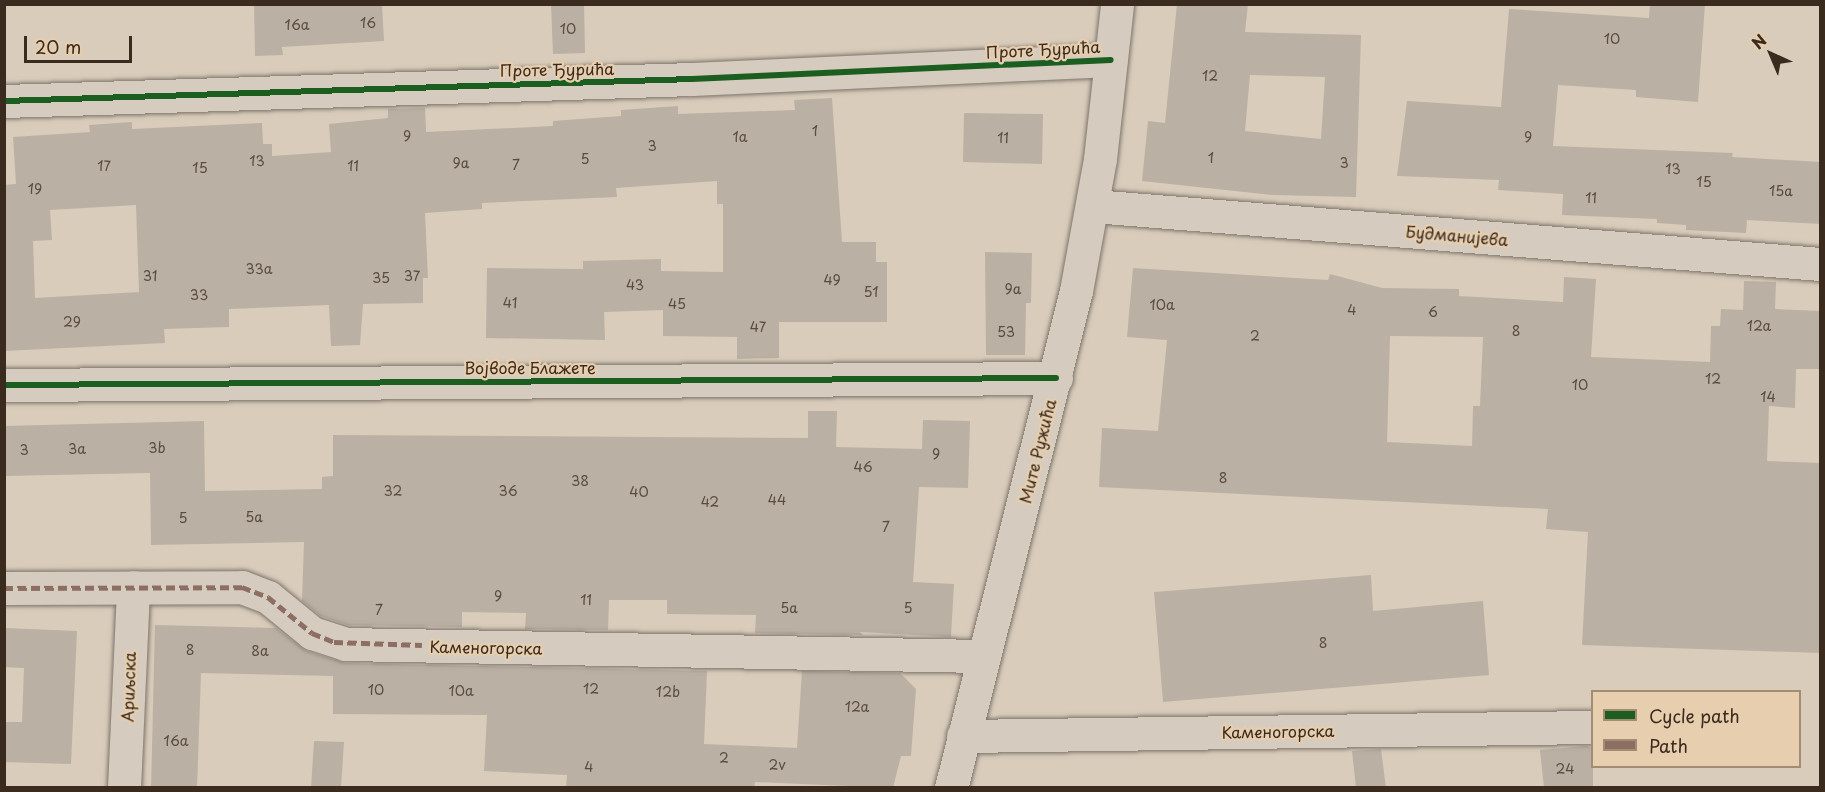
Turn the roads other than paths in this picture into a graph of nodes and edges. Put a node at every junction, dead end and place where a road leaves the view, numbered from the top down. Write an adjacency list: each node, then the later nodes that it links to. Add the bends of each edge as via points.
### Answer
1 (1117, 4): 2 (street, Мите Ружића)
2 (1111, 60): 3 (street, Проте Ђурића, via 702,79); 4 (street, Мите Ружића)
3 (4, 101)
4 (1093, 206): 5 (street, Будманијева); 6 (street, Мите Ружића)
5 (1821, 264)
6 (1056, 378): 7 (street, Војводе Блажете); 10 (street, Мите Ружића)
7 (4, 386)
8 (133, 587): 9 (street, Каменогорска); 10 (street, Каменогорска, via 242,587 268,597 312,633 345,644); 13 (street, Ариљска)
9 (4, 588)
10 (984, 656): 12 (street, Мите Ружића)
11 (1591, 727): 12 (street, Каменогорска)
12 (963, 736): 14 (street, Мите Ружића)
13 (124, 788)
14 (951, 788)

